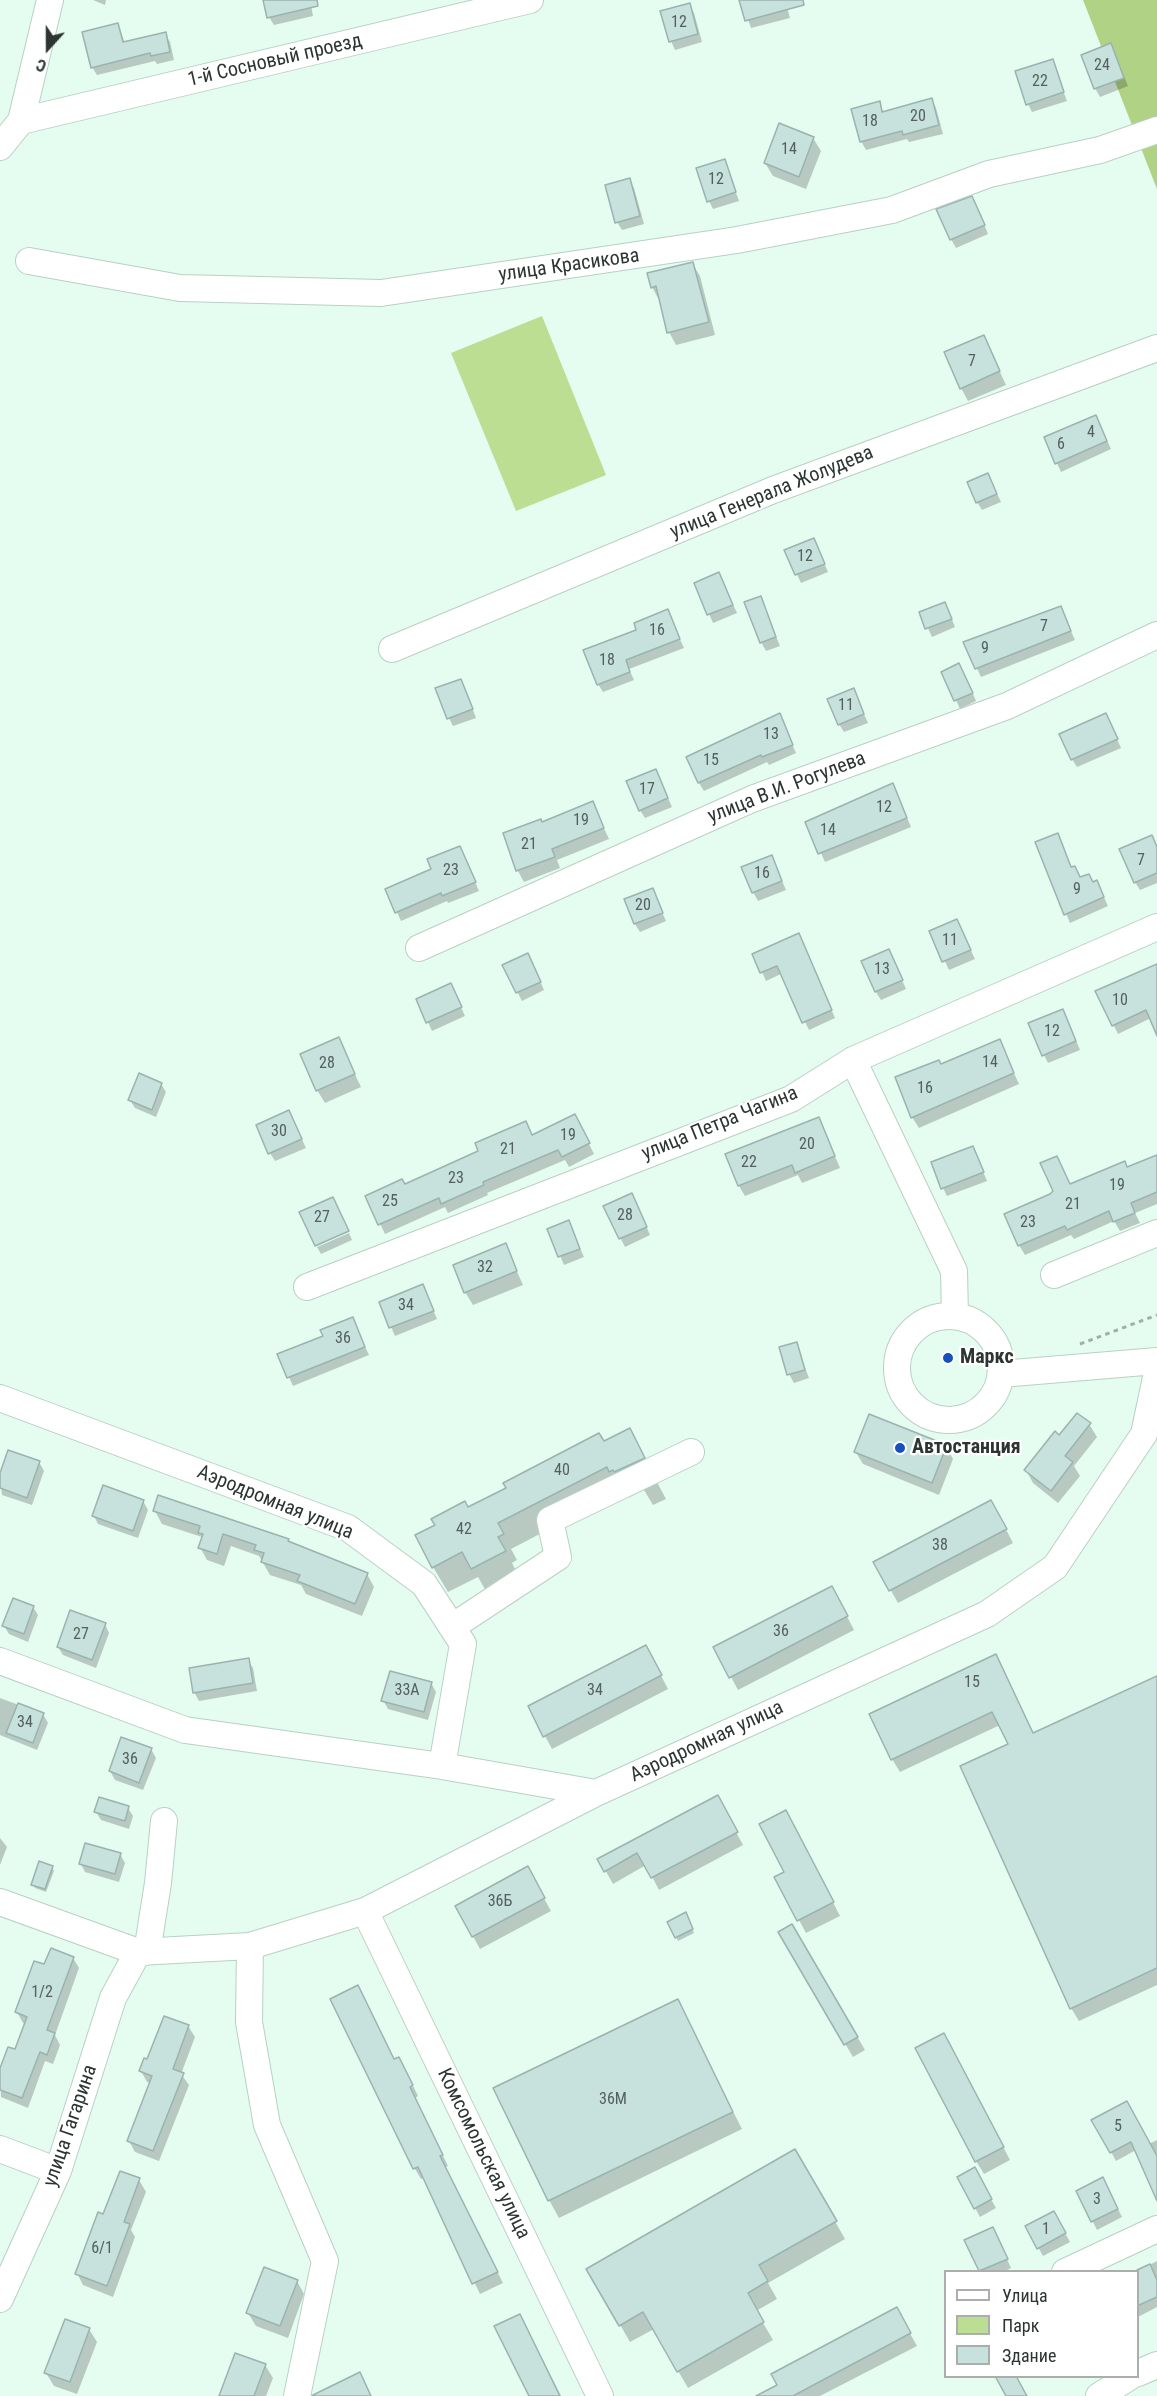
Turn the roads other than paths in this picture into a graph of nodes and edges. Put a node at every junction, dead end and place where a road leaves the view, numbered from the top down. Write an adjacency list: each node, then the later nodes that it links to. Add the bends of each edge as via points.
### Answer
1 (50, 0): 3 (street)
2 (530, 0): 3 (street, 1-й Сосновый проезд)
3 (21, 121): 5 (street)
4 (1157, 130): 6 (street, улица Красикова, via 1100,150 989,174 892,210 737,240 381,293 180,288)
5 (0, 147)
6 (29, 261)
7 (1157, 348): 9 (street, улица Генерала Жолудева, via 773,490)
8 (1157, 636): 11 (street, улица В.И. Рогулева, via 1007,706 752,799)
9 (392, 649)
10 (1157, 927): 12 (street, улица Петра Чагина)
11 (419, 948)
12 (853, 1060): 15 (street, улица Петра Чагина, via 791,1099); 16 (street, via 954,1271)
13 (1157, 1233): 14 (street)
14 (1054, 1275)
15 (308, 1287)
16 (955, 1316): 19 (street, via 975,1322 990,1336 999,1354); 19 (street, via 935,1317 916,1326 903,1342 897,1361 898,1382 907,1400 923,1413 942,1420 963,1419 981,1409 994,1394)
17 (1157, 1361): 19 (street)
18 (1157, 1373): 25 (street, Аэродромная улица, via 1144,1434 1055,1567 987,1614)
19 (1001, 1374)
20 (0, 1398): 22 (street, Аэродромная улица, via 348,1528 424,1584)
21 (691, 1452): 22 (street, via 550,1520 558,1557)
22 (452, 1627): 24 (street, Аэродромная улица, via 463,1644)
23 (0, 1661): 24 (street, via 185,1730)
24 (442, 1766): 25 (street)
25 (596, 1793): 28 (street, Аэродромная улица)
26 (164, 1821): 30 (street, улица Гагарина, via 158,1882)
27 (0, 1902): 30 (street)
28 (365, 1911): 29 (street, Аэродромная улица); 41 (street, Комсомольская улица)
29 (250, 1946): 30 (street, Аэродромная улица); 40 (street, via 249,2022 267,2125 325,2261)
30 (142, 1952): 32 (street, улица Гагарина, via 113,1998)
31 (0, 2149): 32 (street)
32 (58, 2171): 35 (street, улица Гагарина)
33 (1157, 2229): 34 (street)
34 (1067, 2270)
35 (0, 2299)
36 (1157, 2364): 37 (street)
37 (1139, 2372)
38 (1128, 2378): 39 (street)
39 (1103, 2395)
40 (297, 2396)
41 (600, 2396)

